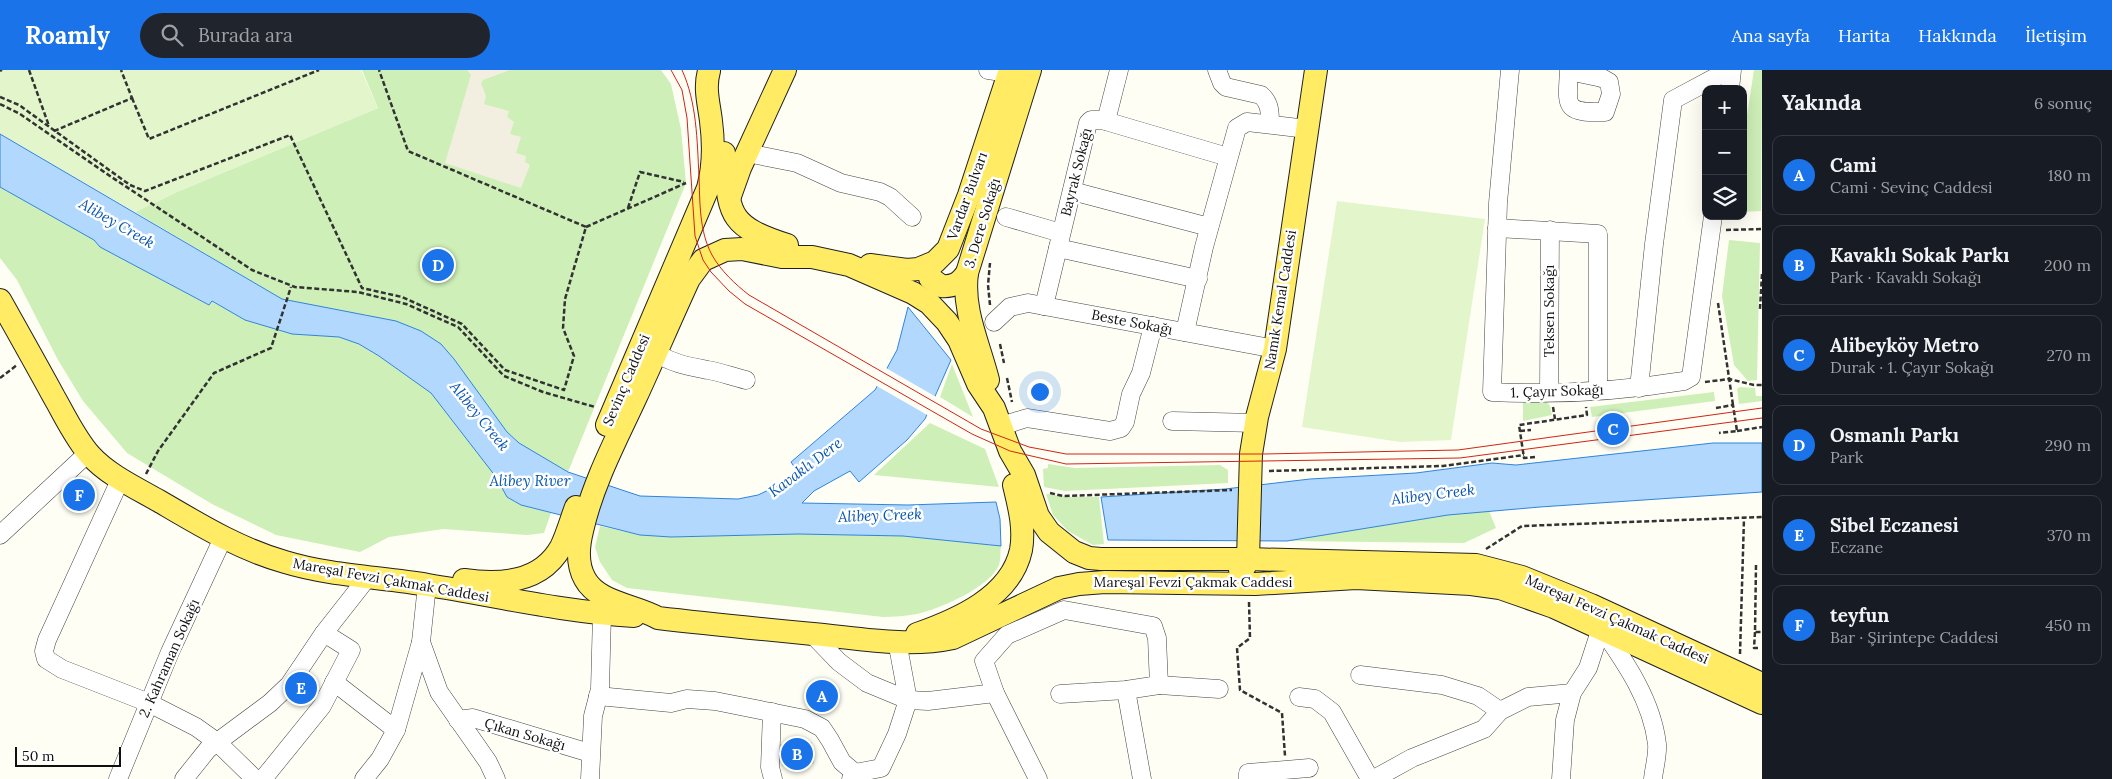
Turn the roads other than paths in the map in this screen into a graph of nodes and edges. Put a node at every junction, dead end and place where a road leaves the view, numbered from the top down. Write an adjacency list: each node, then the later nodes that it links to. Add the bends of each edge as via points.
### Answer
1 (785, 70): 13 (main road)
2 (1119, 70): 10 (street)
3 (1217, 70): 11 (street, via 1226,87 1265,98)
4 (1316, 70): 12 (main road, Namık Kemal Caddesi)
5 (1510, 70): 21 (street, 1. Çayır Sokağı)
6 (1731, 70): 9 (street); 37 (street, via 1674,100)
7 (709, 71): 16 (main road, via 719,106); 45 (main road, Sevinç Caddesi, via 706,82 713,150 708,188)
8 (1009, 71): 26 (main road, Vardar Bulvarı, via 955,234 948,249); 27 (main road, 3. Dere Sokağı)
9 (1730, 85)
10 (1106, 121): 14 (street, Bayrak Sokağı); 15 (street, Bayrak Sokağı, via 1096,118 1088,124)
11 (1270, 124): 12 (street); 14 (street, via 1247,122 1237,128)
12 (1307, 129): 34 (main road, Namık Kemal Caddesi)
13 (747, 153): 16 (main road); 17 (street, via 797,163 842,183 880,192)
14 (1228, 157): 20 (street)
15 (1072, 192): 20 (street); 23 (street, Bayrak Sokağı)
16 (729, 202): 24 (main road, via 738,220 756,234)
17 (912, 217)
18 (1006, 217): 23 (street)
19 (1718, 220): 37 (street, 1. Çayır Sokağı, via 1691,377)
20 (1209, 227): 28 (street)
21 (1497, 228): 22 (street); 39 (street, 1. Çayır Sokağı, via 1492,392)
22 (1550, 230): 38 (street, via 1598,234); 39 (street, Teksen Sokağı)
23 (1059, 240): 28 (street); 30 (street, Bayrak Sokağı)
24 (812, 257): 25 (main road); 35 (main road, Sevinç Caddesi, via 732,249 703,260 689,279)
25 (849, 265): 26 (main road, Vardar Bulvarı, via 907,270); 40 (main road, via 913,292 929,303 959,340)
26 (929, 265): 27 (main road, via 930,278 941,286 954,285)
27 (967, 272): 40 (main road, 3. Dere Sokağı, via 968,311)
28 (1198, 279): 33 (street)
29 (0, 300): 44 (main road, Mareşal Fevzi Çakmak Caddesi)
30 (1044, 306): 31 (street, Beste Sokağı, via 1028,303 1010,307); 32 (street, Beste Sokağı)
31 (994, 322)
32 (1152, 326): 33 (street, Beste Sokağı); 40 (street, via 1141,372 1121,428 1110,431 1027,418)
33 (1185, 332): 34 (street, Beste Sokağı)
34 (1275, 349): 42 (main road, Namık Kemal Caddesi)
35 (656, 353): 36 (street, via 693,369); 45 (main road, Sevinç Caddesi)
36 (746, 380)
37 (1639, 388): 38 (street, 1. Çayır Sokağı)
38 (1591, 395): 39 (street, 1. Çayır Sokağı)
39 (1551, 398)
40 (997, 417): 43 (main road)
41 (1172, 421): 42 (street)
42 (1256, 424): 50 (main road, Namık Kemal Caddesi)
43 (1010, 451): 50 (main road, Mareşal Fevzi Çakmak Caddesi, via 1024,475 1038,516 1049,532 1074,552 1101,559); 59 (main road, via 1022,521 1021,550 1012,573 993,594 960,617)
44 (88, 453): 46 (main road, Mareşal Fevzi Çakmak Caddesi); 48 (street)
45 (601, 458): 47 (main road)
46 (129, 484): 49 (main road, Mareşal Fevzi Çakmak Caddesi); 73 (street, via 83,559 44,651 49,663)
47 (575, 530): 53 (main road, via 552,559 527,577 502,582 444,580); 55 (main road, via 582,571 591,587 608,599)
48 (0, 535)
49 (223, 538): 51 (main road, Mareşal Fevzi Çakmak Caddesi, via 286,563); 73 (street, 2. Kahraman Sokağı)
50 (1249, 553): 52 (main road, via 1245,566 1240,570 1207,574); 63 (main road, Mareşal Fevzi Çakmak Caddesi, via 1494,568 1591,605)
51 (368, 577): 53 (main road, Mareşal Fevzi Çakmak Caddesi); 57 (street)
52 (1192, 583): 56 (main road, Mareşal Fevzi Çakmak Caddesi, via 1249,584 1356,578 1471,584 1500,588 1524,596); 59 (main road, Mareşal Fevzi Çakmak Caddesi, via 1079,584 1059,588 953,638 936,642)
53 (427, 585): 54 (main road, Mareşal Fevzi Çakmak Caddesi); 60 (street)
54 (602, 614): 55 (main road, Mareşal Fevzi Çakmak Caddesi); 70 (street)
55 (658, 618): 58 (main road)
56 (1602, 628): 68 (street, via 1588,668); 74 (main road, Mareşal Fevzi Çakmak Caddesi); 97 (street, via 1625,661 1647,705 1657,745)
57 (324, 634): 62 (street, via 351,650); 79 (street, via 289,685)
58 (812, 634): 59 (main road); 72 (street, via 839,662 867,683)
59 (897, 641): 72 (street)
60 (421, 642): 77 (street, via 439,692); 78 (street)
61 (1360, 675): 75 (street, via 1442,685 1478,696)
62 (334, 682): 78 (street); 87 (street, via 322,706)
63 (1762, 684)
64 (1159, 685): 65 (street); 66 (street); 67 (street, via 1158,638 1153,626 1064,610 1007,635 984,661)
65 (1219, 689)
66 (1126, 690): 69 (street); 92 (street)
67 (995, 693): 72 (street, via 928,701); 91 (street)
68 (1572, 693): 75 (street, via 1528,697); 96 (street, via 1566,720)
69 (1060, 694)
70 (598, 696): 76 (street, via 671,703 715,701); 80 (street)
71 (1299, 697): 94 (street, via 1315,700 1332,712)
72 (908, 700): 82 (street, via 881,768)
73 (149, 703): 79 (street, via 196,727); 84 (street, 2. Kahraman Sokağı)
74 (1762, 703)
75 (1500, 711): 95 (street, via 1484,729 1412,758)
76 (772, 712): 82 (street, via 805,719 822,728); 90 (street, via 770,767)
77 (458, 720): 80 (street, Çıkan Sokağı, via 473,718); 83 (street, via 488,762)
78 (396, 730): 88 (street)
79 (217, 742): 85 (street); 86 (street)
80 (590, 753): 89 (street)
81 (1310, 768): 93 (street, via 1248,773)
82 (853, 776)
83 (491, 777)
84 (118, 779)
85 (184, 779)
86 (255, 779)
87 (263, 779)
88 (364, 779)
89 (590, 779)
90 (773, 779)
91 (1038, 779)
92 (1142, 779)
93 (1248, 779)
94 (1370, 779)
95 (1374, 779)
96 (1561, 779)
97 (1653, 779)

